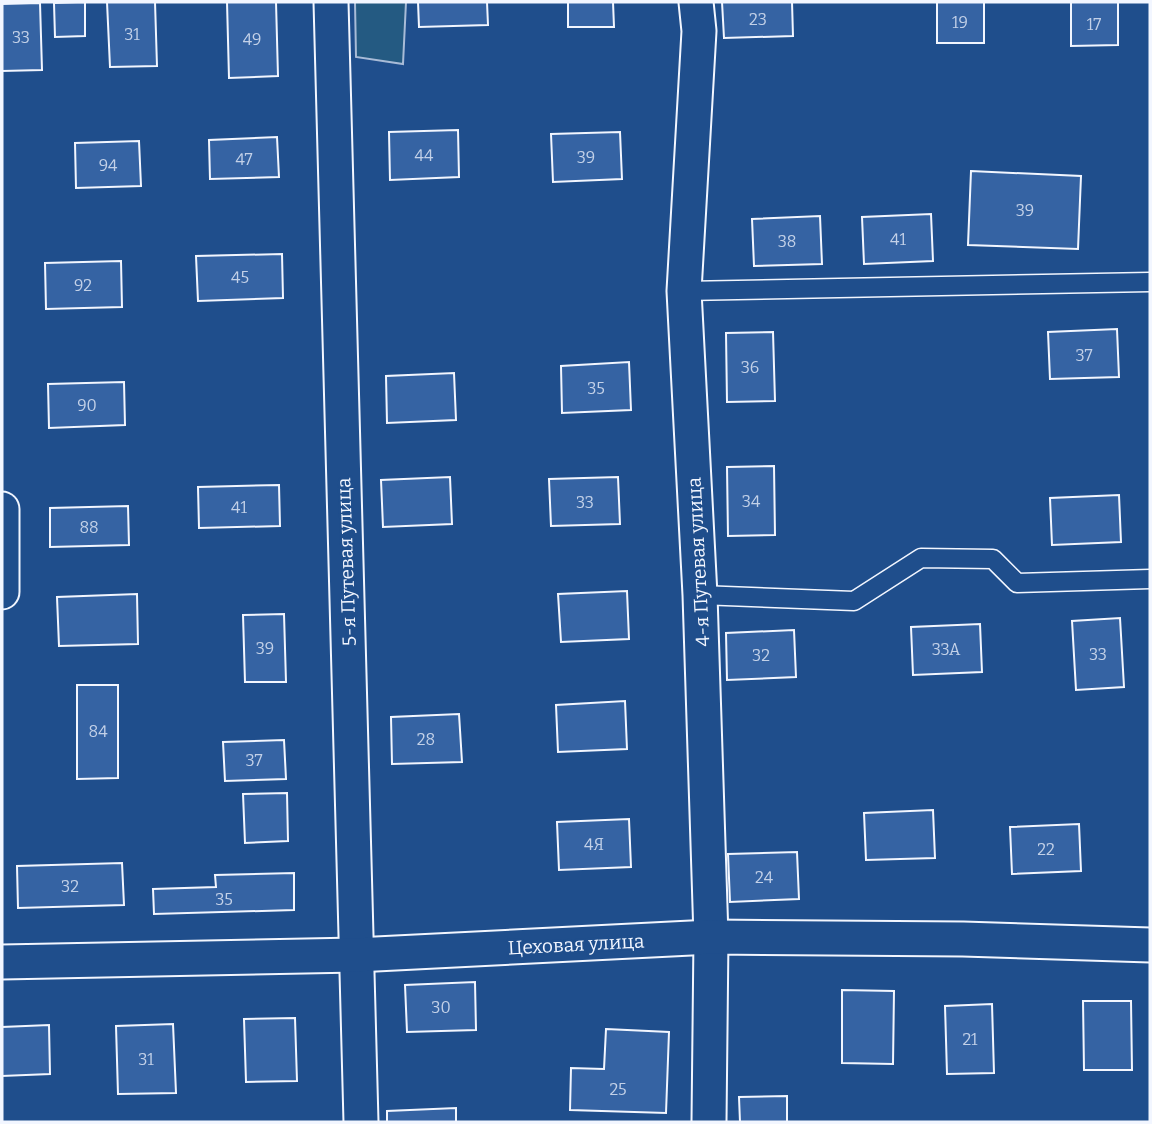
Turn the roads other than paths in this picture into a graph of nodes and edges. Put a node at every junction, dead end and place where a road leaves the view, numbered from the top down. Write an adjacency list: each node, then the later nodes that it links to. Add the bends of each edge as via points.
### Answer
1 (331, 2): 11 (street, 5-я Путевая улица)
2 (696, 2): 4 (street, 4-я Путевая улица, via 699,31)
3 (1150, 282): 4 (lane)
4 (684, 291): 8 (street, 4-я Путевая улица)
5 (2, 509): 7 (street)
6 (1150, 579): 8 (lane, via 1017,583 993,559 920,558 854,601)
7 (2, 592)
8 (700, 595): 9 (street, 4-я Путевая улица)
9 (711, 937): 10 (street, Цеховая улица); 11 (street, Цеховая улица); 14 (street, 4-я Путевая улица)
10 (1150, 945)
11 (356, 955): 12 (street, Цеховая улица); 13 (street, 5-я Путевая улица)
12 (2, 962)
13 (361, 1122)
14 (709, 1122)

